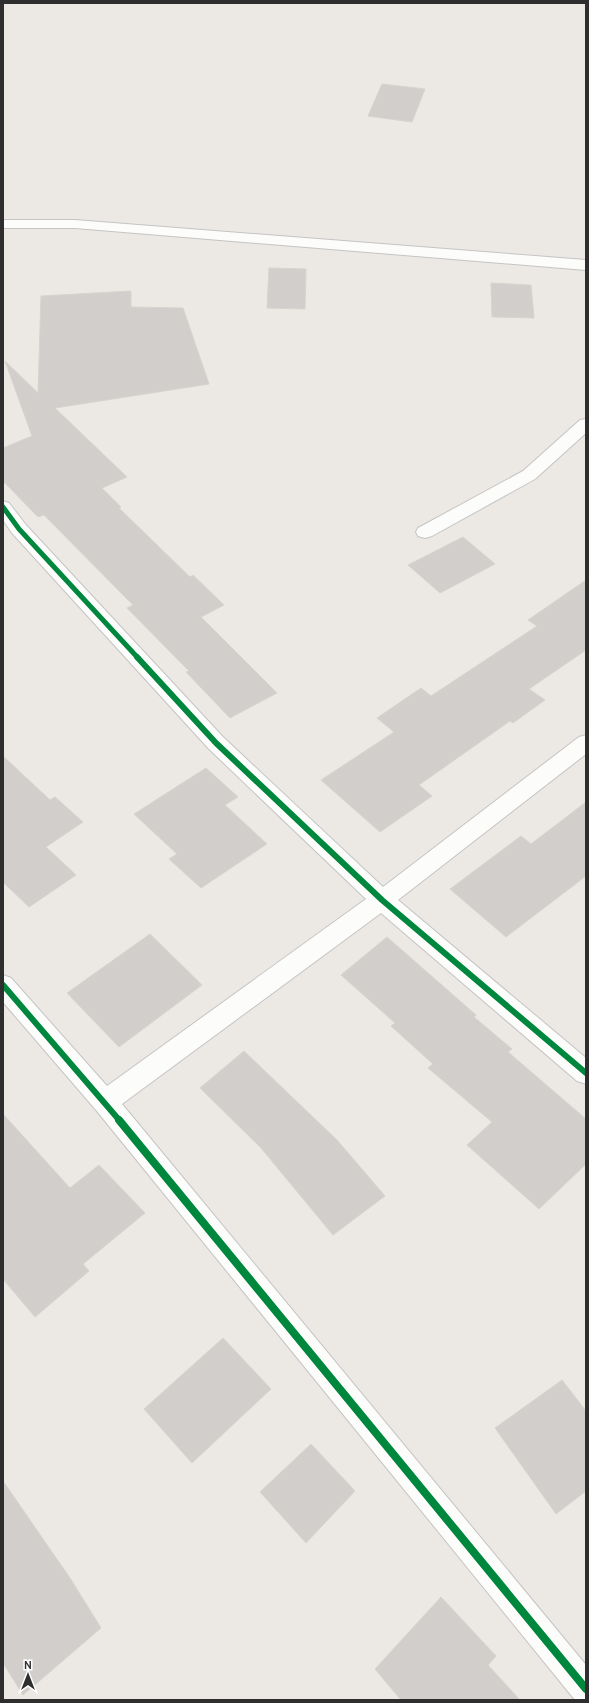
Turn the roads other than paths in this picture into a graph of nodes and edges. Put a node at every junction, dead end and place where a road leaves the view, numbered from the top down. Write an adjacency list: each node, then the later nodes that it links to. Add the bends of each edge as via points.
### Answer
1 (3, 224): 2 (street, via 75,224)
2 (586, 265)
3 (586, 424): 5 (street, via 529,475)
4 (3, 507): 7 (street, via 18,529 216,743)
5 (425, 532)
6 (586, 743): 7 (street)
7 (382, 900): 9 (street); 10 (street)
8 (3, 985): 10 (street)
9 (586, 1073)
10 (105, 1102): 11 (street)
11 (586, 1690)

